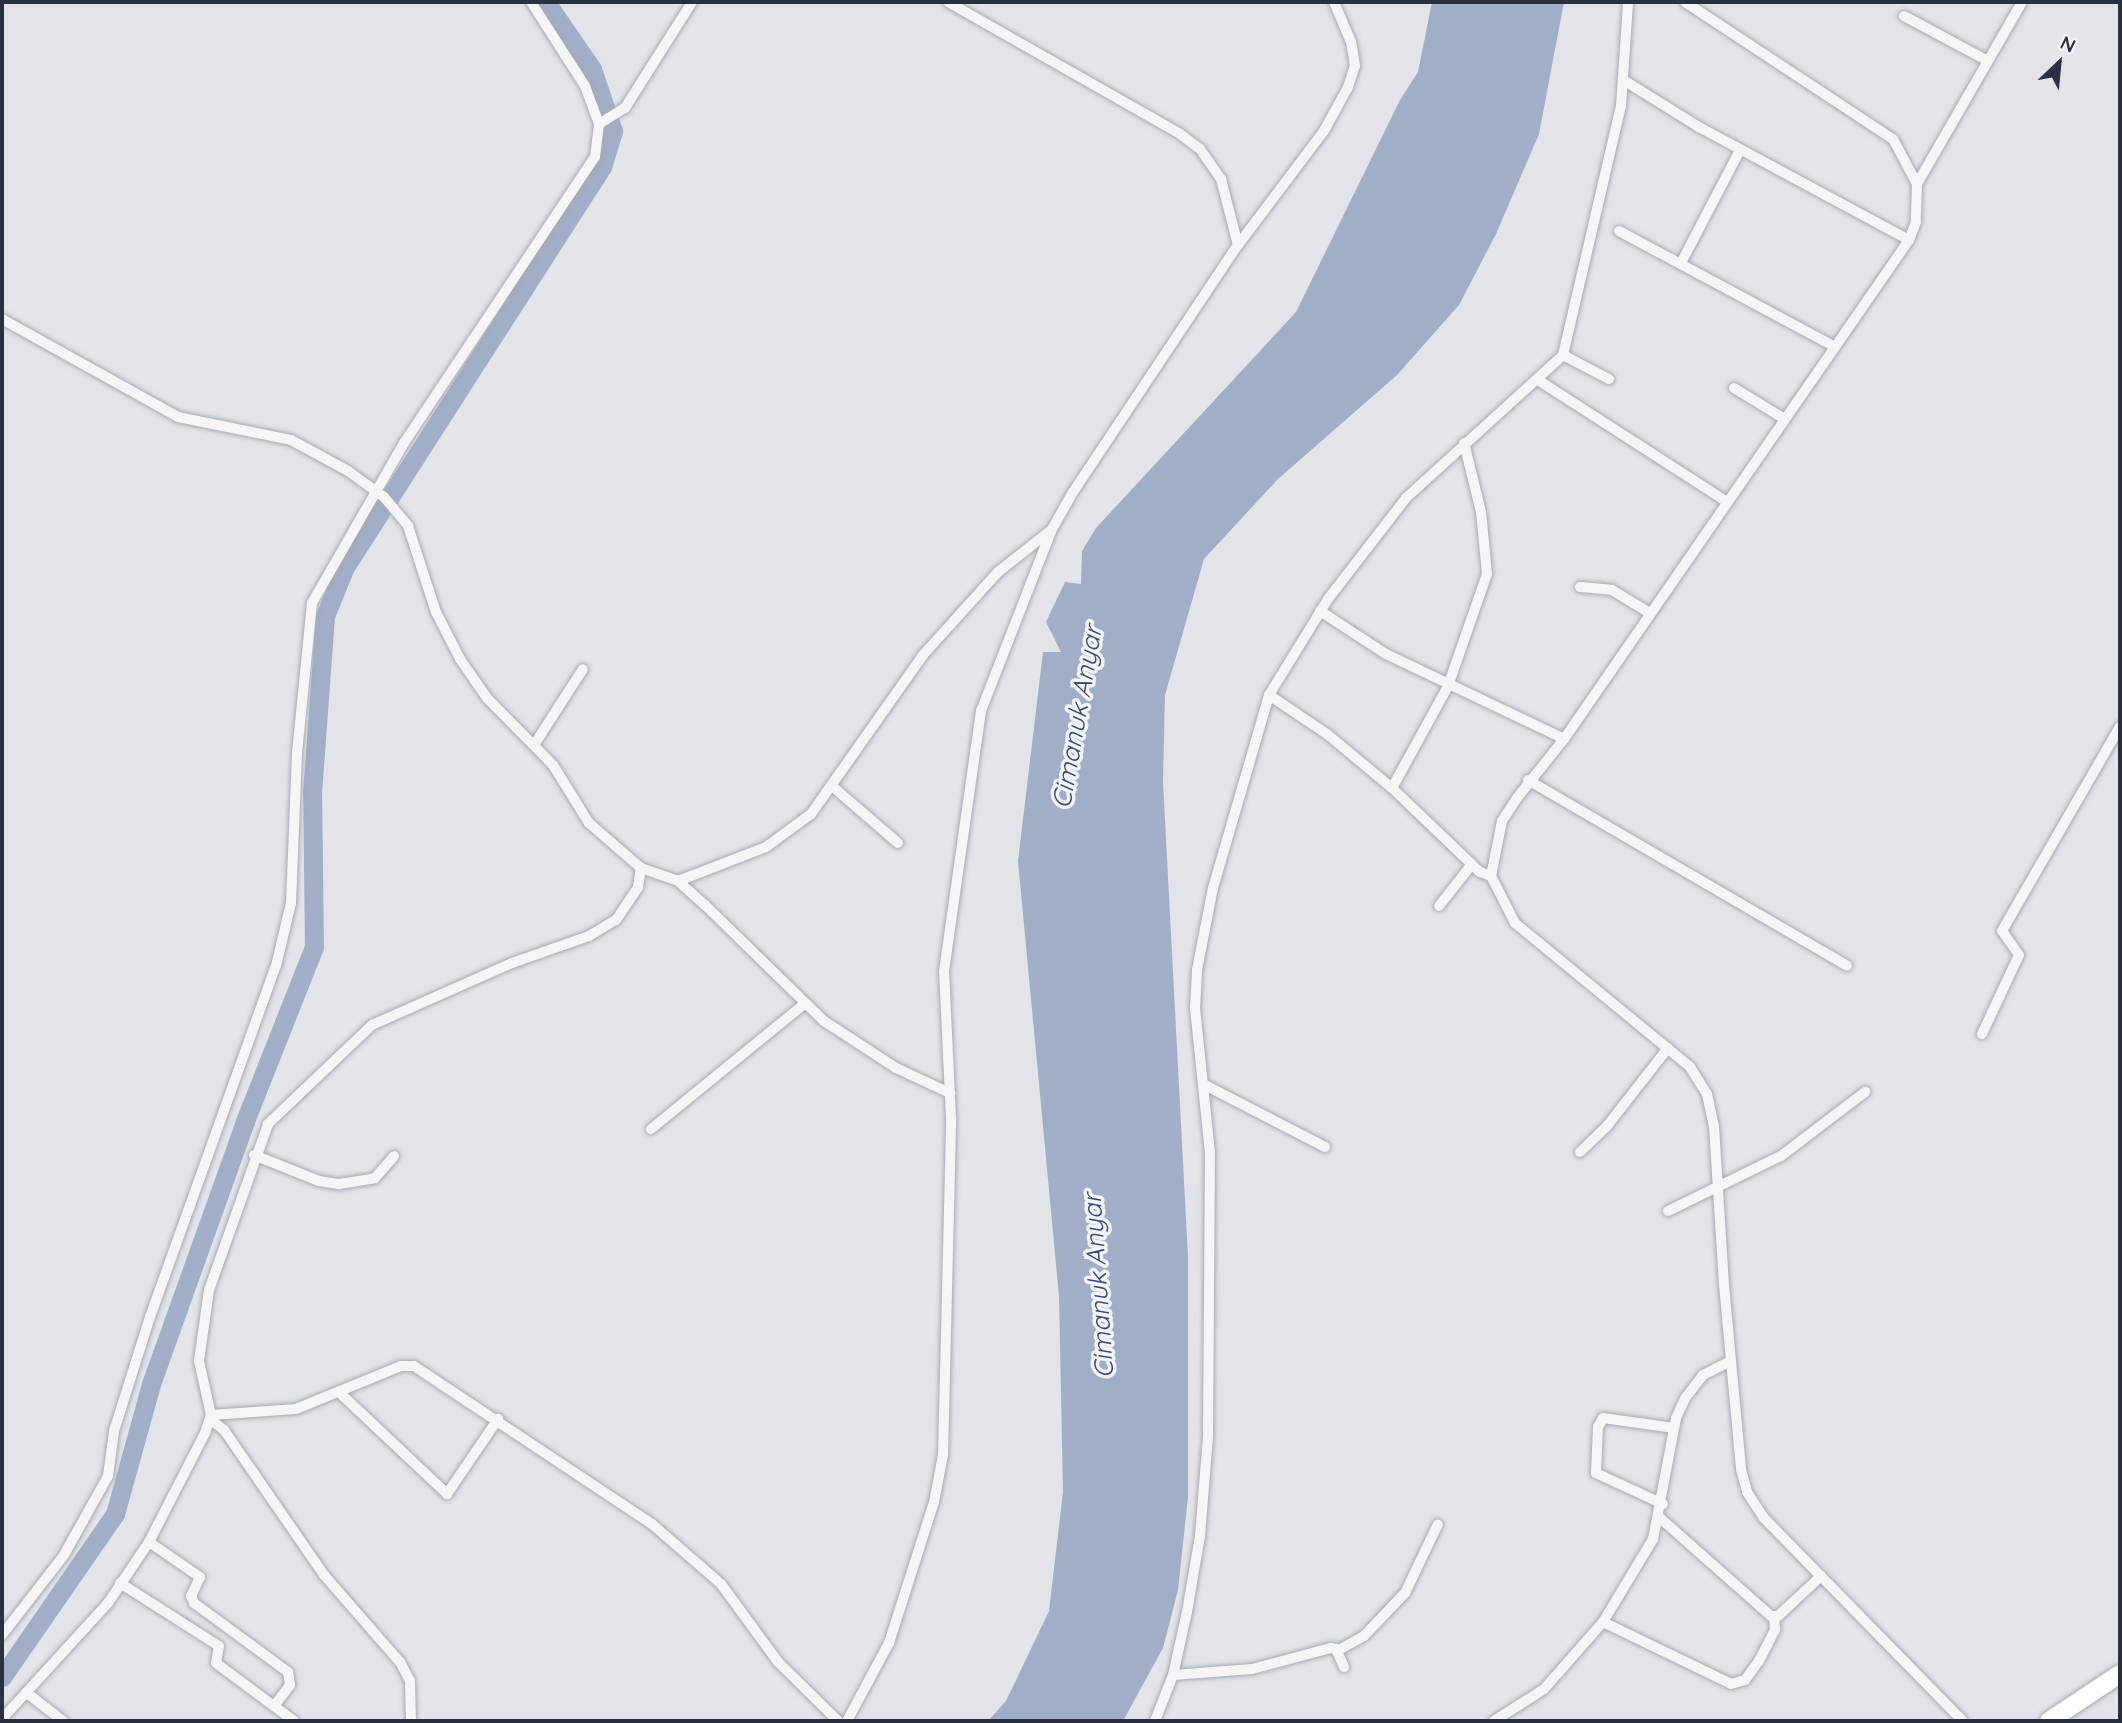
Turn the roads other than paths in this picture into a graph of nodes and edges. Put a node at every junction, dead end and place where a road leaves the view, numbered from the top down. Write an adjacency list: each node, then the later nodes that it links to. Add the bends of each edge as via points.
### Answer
1 (531, 2): 11 (street, via 585,86)
2 (692, 2): 11 (street, via 633,96)
3 (948, 2): 16 (street, via 1200,149 1221,178)
4 (1334, 2): 16 (street, via 1351,42 1354,66 1348,87 1324,131)
5 (1628, 2): 10 (street)
6 (1685, 2): 13 (street, via 1893,139)
7 (2022, 2): 9 (street)
8 (1904, 16): 9 (street)
9 (1979, 57): 13 (street)
10 (1625, 80): 12 (street); 20 (street, via 1574,323)
11 (602, 123): 26 (street, via 595,157 404,443)
12 (1740, 150): 15 (street); 17 (street)
13 (1918, 180): 15 (street, via 1918,208)
14 (1619, 231): 17 (street)
15 (1909, 240): 19 (street)
16 (1238, 246): 28 (street)
17 (1681, 263): 19 (street)
18 (2, 318): 26 (street, via 177,417 198,425 280,436 348,471)
19 (1832, 345): 24 (street)
20 (1563, 355): 21 (street); 22 (street)
21 (1609, 379)
22 (1538, 380): 25 (street); 27 (street)
23 (1734, 388): 24 (street)
24 (1783, 418): 27 (street)
25 (1464, 443): 30 (street, via 1406,498); 33 (street, via 1481,512 1487,574)
26 (380, 494): 37 (street, via 408,526 436,612 460,659 487,698); 74 (street, via 312,603 297,753 291,903 276,966 150,1317 114,1432 108,1475 64,1555)
27 (1726, 501): 31 (street)
28 (1051, 531): 39 (street, via 998,572 945,630 896,689); 53 (street, via 993,675 972,749 944,971)
29 (1580, 587): 31 (street, via 1612,590)
30 (1320, 611): 33 (street, via 1382,652); 34 (street)
31 (1648, 612): 36 (street)
32 (583, 669): 37 (street)
33 (1448, 686): 36 (street); 40 (street)
34 (1269, 695): 40 (street, via 1327,734); 51 (street, via 1213,888 1197,971 1195,1009)
35 (2120, 727): 49 (street, via 2002,931 2019,955)
36 (1564, 739): 38 (street)
37 (534, 745): 43 (street, via 589,823)
38 (1535, 784): 44 (street, via 1502,821); 47 (street)
39 (832, 786): 41 (street); 45 (street, via 787,835)
40 (1392, 788): 42 (street)
41 (898, 844)
42 (1472, 864): 44 (street); 46 (street)
43 (641, 868): 45 (street); 57 (street, via 638,887 616,920 589,936 447,990 361,1032 268,1124)
44 (1491, 876): 50 (street, via 1515,923)
45 (678, 881): 48 (street)
46 (1439, 906)
47 (1847, 966)
48 (804, 1004): 53 (street, via 896,1068); 54 (street)
49 (1982, 1034)
50 (1668, 1048): 56 (street, via 1607,1126); 59 (street, via 1690,1067 1712,1105)
51 (1205, 1085): 55 (street); 78 (street, via 1210,1153 1208,1436 1200,1536)
52 (1865, 1092): 59 (street, via 1780,1156)
53 (950, 1093): 87 (street, via 943,1454 934,1502 889,1643)
54 (651, 1129)
55 (1325, 1147)
56 (1580, 1152)
57 (254, 1155): 58 (street, via 319,1181 339,1184 375,1178); 63 (street, via 209,1290 200,1334 202,1386)
58 (394, 1157)
59 (1720, 1188): 60 (street); 61 (street)
60 (1668, 1211)
61 (1731, 1361): 65 (street, via 1703,1374 1686,1397); 70 (street, via 1747,1492 1764,1518)
62 (341, 1394): 63 (street, via 296,1409); 64 (street, via 408,1364); 64 (street, via 447,1494)
63 (210, 1417): 69 (street); 85 (street, via 224,1430 324,1575 400,1662 410,1681)
64 (498, 1419): 86 (street, via 652,1524 721,1584 741,1605 778,1662)
65 (1674, 1428): 66 (street); 66 (street, via 1603,1418 1598,1427 1596,1473)
66 (1663, 1504): 67 (street)
67 (1659, 1517): 72 (street); 73 (street, via 1645,1555)
68 (1438, 1524): 75 (street, via 1405,1593 1364,1636)
69 (149, 1542): 71 (street); 80 (street, via 200,1577 191,1596 194,1603 288,1672 290,1685)
70 (1821, 1576): 72 (street); 91 (street)
71 (120, 1583): 79 (street, via 108,1603); 80 (street, via 219,1646 216,1663)
72 (1774, 1617): 73 (street, via 1775,1629 1759,1661 1745,1680 1731,1684)
73 (1603, 1622): 81 (street, via 1544,1689)
74 (2, 1635)
75 (1338, 1651): 76 (street); 78 (street, via 1331,1647 1231,1672)
76 (1344, 1667)
77 (2120, 1674): 92 (highway)
78 (1173, 1675): 88 (street)
79 (27, 1693): 82 (street); 83 (street)
80 (274, 1706): 84 (street)
81 (1518, 1710): 89 (street); 90 (street)
82 (2, 1719)
83 (63, 1721)
84 (294, 1721)
85 (411, 1721)
86 (838, 1721)
87 (847, 1721)
88 (1155, 1721)
89 (1494, 1721)
90 (1519, 1721)
91 (1963, 1721)
92 (2049, 1721)

